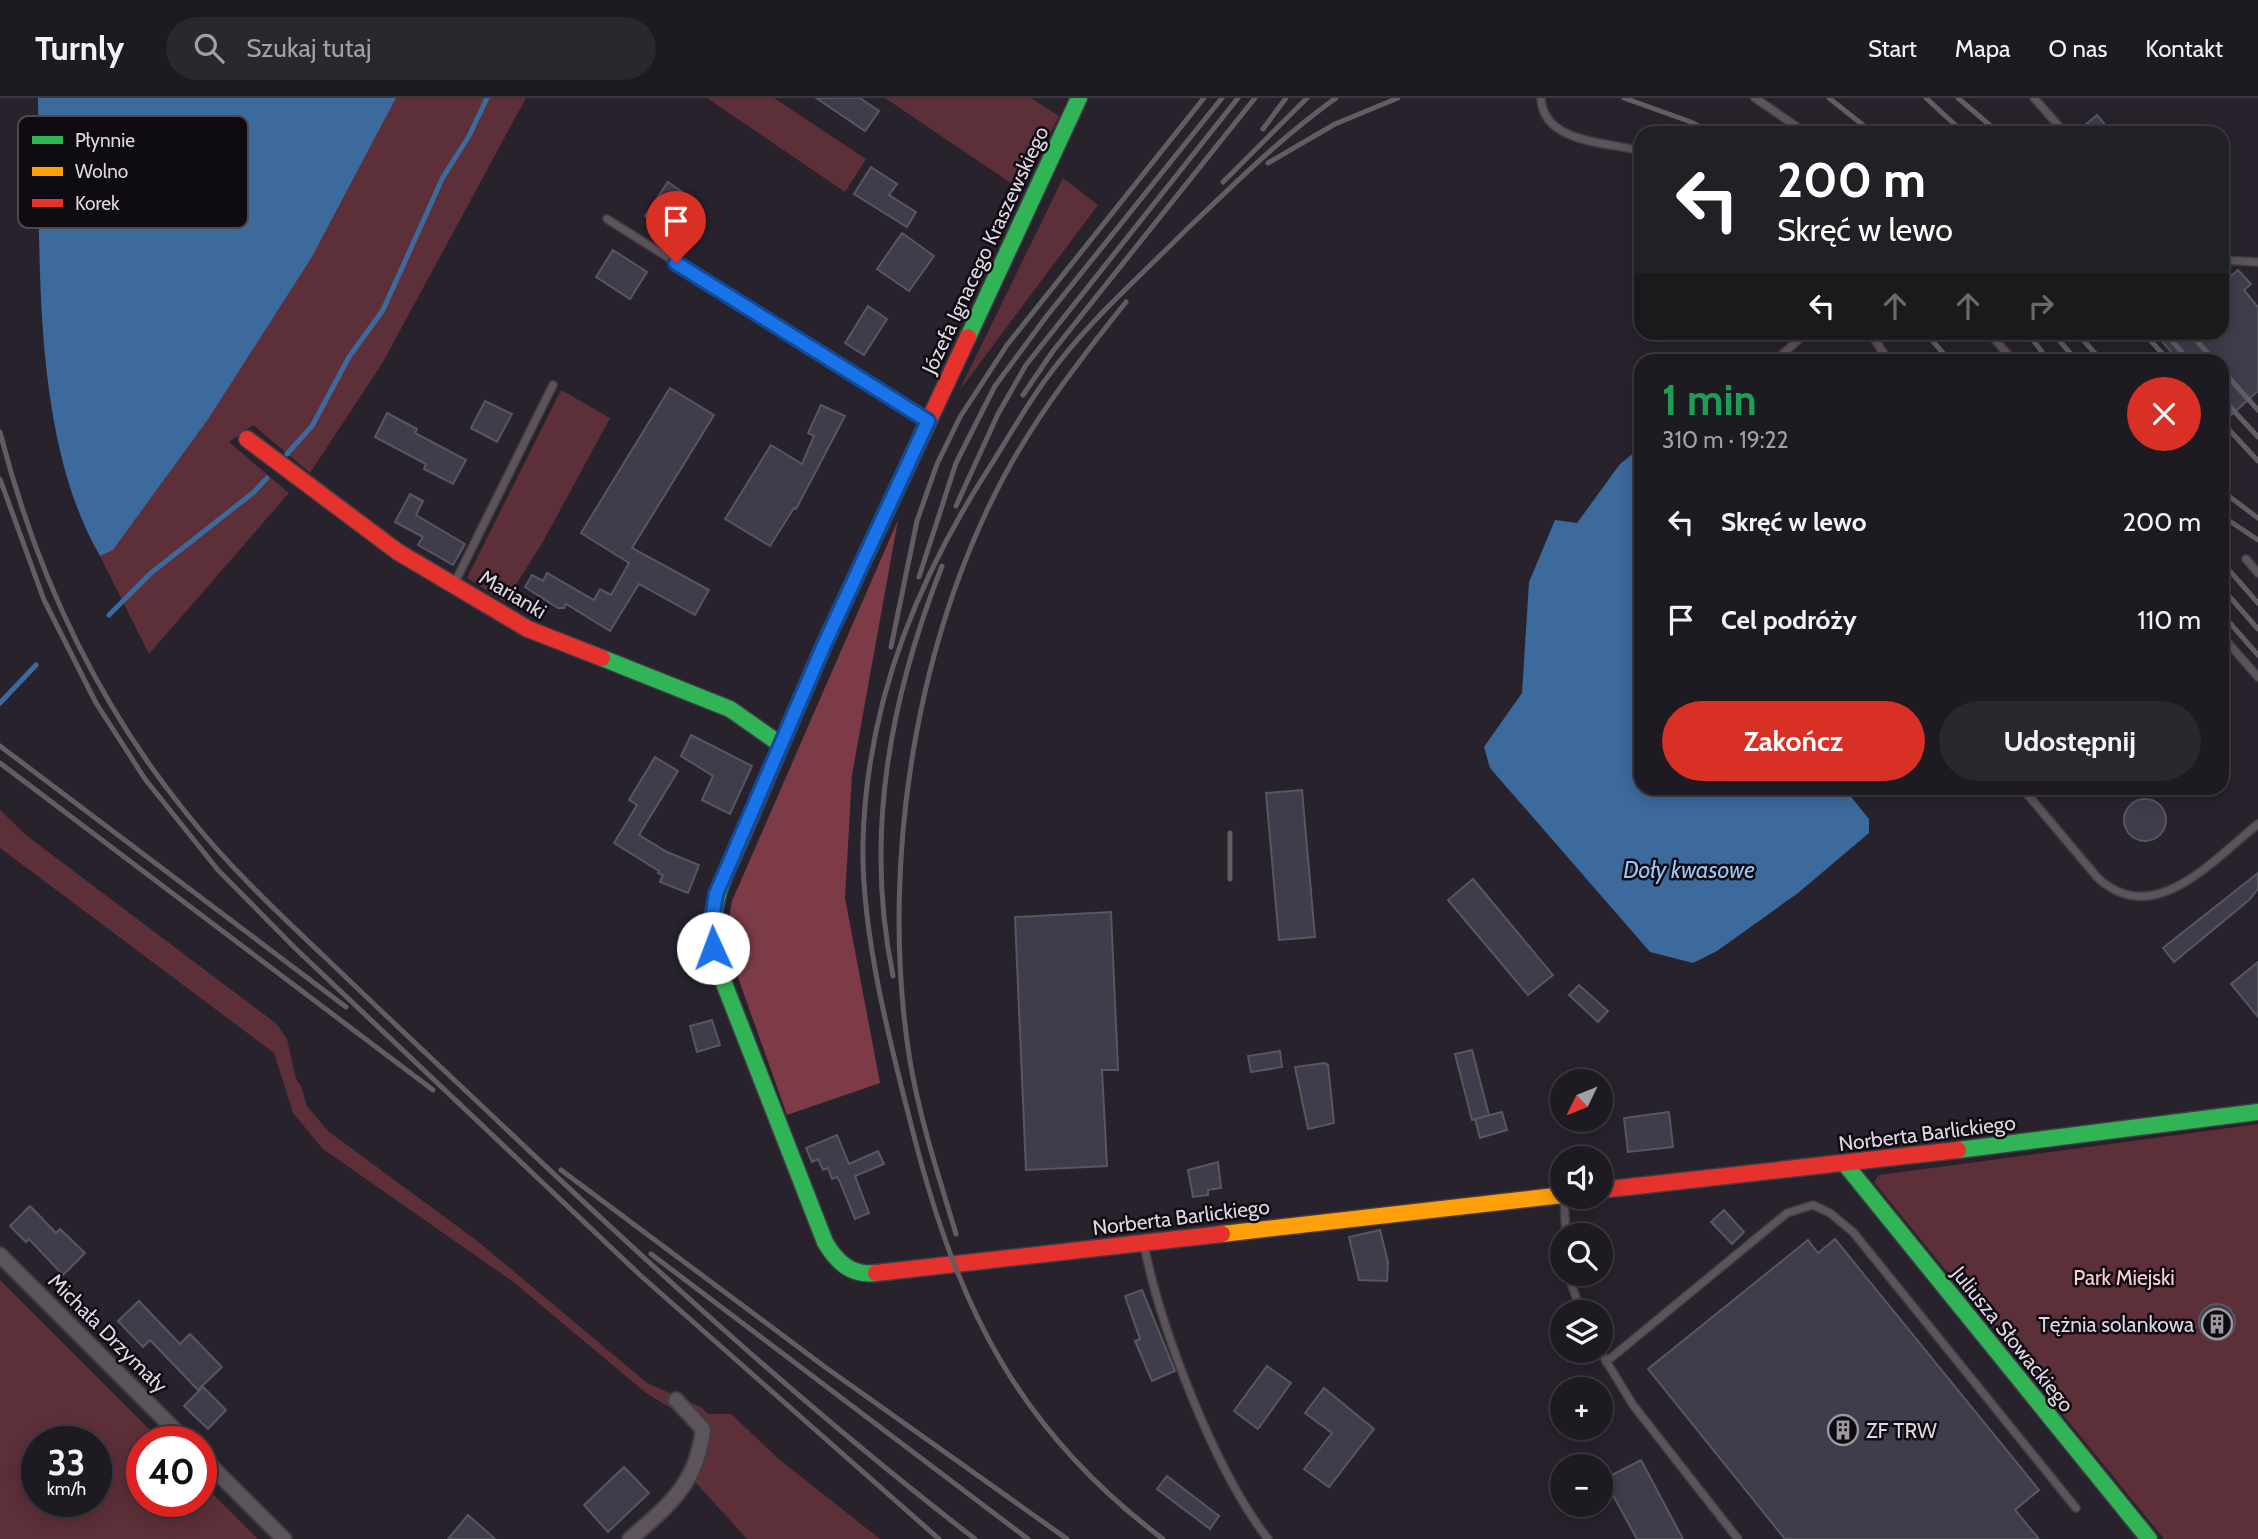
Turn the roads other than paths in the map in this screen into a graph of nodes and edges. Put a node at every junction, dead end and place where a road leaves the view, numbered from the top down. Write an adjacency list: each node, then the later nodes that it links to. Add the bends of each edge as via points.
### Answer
1 (1079, 98): 16 (street, Józefa Ignacego Kraszewskiego)
2 (1541, 98): 7 (lane, via 1548,120 1557,130)
3 (1755, 98): 5 (lane)
4 (2034, 98): 6 (lane)
5 (1796, 126)
6 (2059, 126)
7 (1634, 149)
8 (607, 219): 16 (lane)
9 (2229, 261): 10 (lane)
10 (2258, 263)
11 (1798, 340): 13 (lane)
12 (1994, 340): 14 (lane)
13 (1783, 354)
14 (2007, 354)
15 (553, 385): 20 (lane)
16 (928, 421): 23 (street, Józefa Ignacego Kraszewskiego)
17 (247, 439): 20 (street, Marianki, via 398,552)
18 (2246, 559): 19 (lane)
19 (2258, 573)
20 (455, 583): 23 (street, Marianki, via 527,629 730,709)
21 (2229, 644): 22 (lane)
22 (2258, 677)
23 (780, 744): 30 (street, Józefa Ignacego Kraszewskiego, via 716,894 712,937 724,984)
24 (2028, 795): 25 (lane, via 2109,889 2135,897 2166,893 2181,885)
25 (2258, 824)
26 (2258, 1112): 27 (street, Norberta Barlickiego)
27 (1845, 1164): 28 (street, Norberta Barlickiego); 43 (street, Juliusza Słowackiego)
28 (1613, 1189)
29 (1550, 1197): 31 (street, Norberta Barlickiego)
30 (821, 1235): 31 (street, Norberta Barlickiego, via 844,1268 867,1274)
31 (1144, 1242): 41 (lane, via 1160,1308 1193,1395 1235,1487)
32 (0, 1255): 36 (street, Michała Drzymały)
33 (1613, 1356): 38 (lane, via 1787,1213 1813,1205 1853,1232)
34 (1607, 1363): 42 (lane, via 1633,1405)
35 (676, 1400): 40 (street, via 703,1429 700,1457 673,1502)
36 (171, 1426)
37 (217, 1472): 39 (street)
38 (2076, 1508)
39 (284, 1539)
40 (630, 1539)
41 (1268, 1539)
42 (1738, 1539)
43 (2149, 1539)

